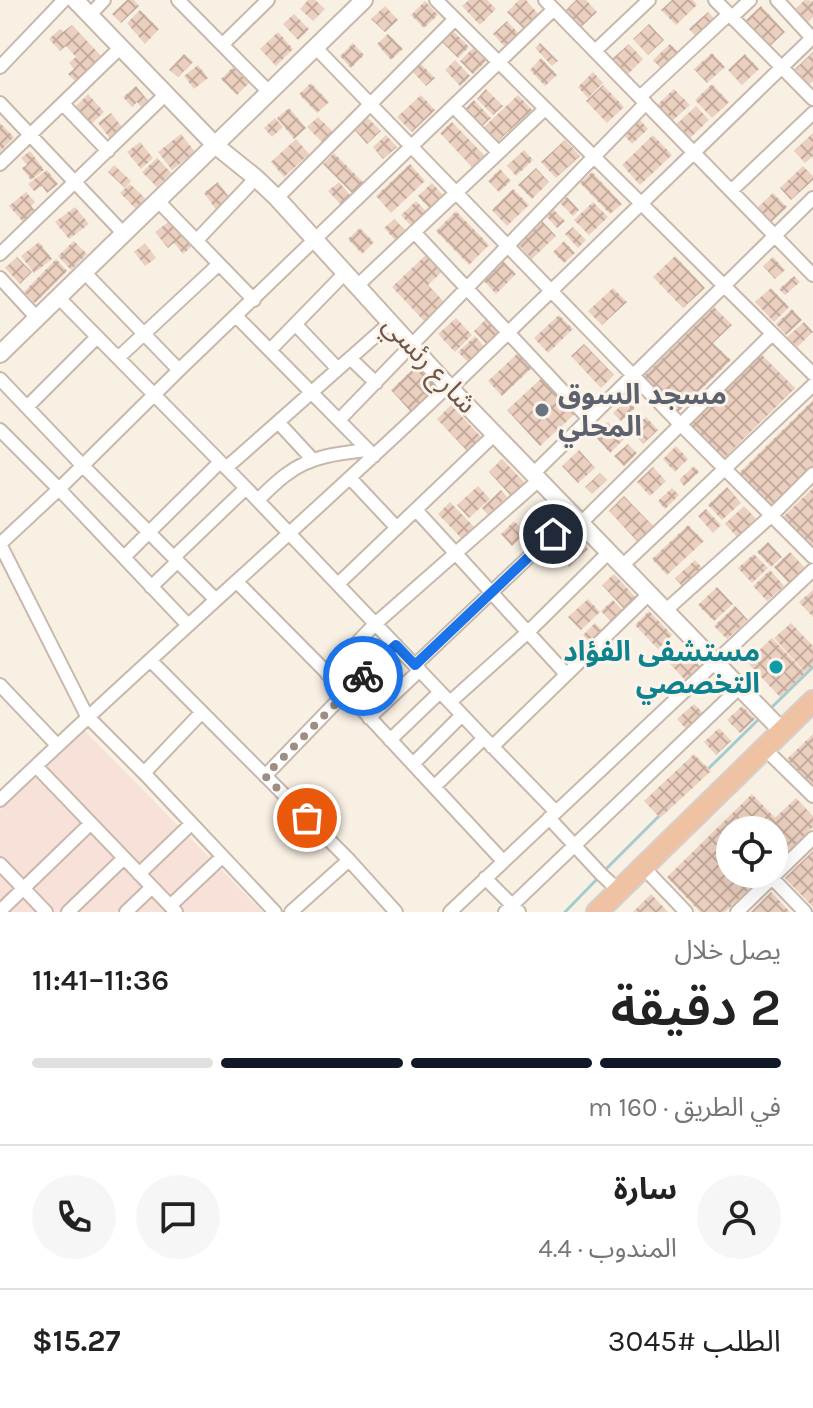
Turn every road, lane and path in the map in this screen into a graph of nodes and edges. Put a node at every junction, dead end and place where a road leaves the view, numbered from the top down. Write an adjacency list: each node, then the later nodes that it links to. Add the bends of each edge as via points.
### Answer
1 (64, 0): 22 (street)
2 (75, 0): 13 (street, شارع رئسي)
3 (104, 0): 13 (street)
4 (178, 0): 17 (street)
5 (268, 0): 17 (street)
6 (364, 0): 19 (street)
7 (436, 0): 15 (street)
8 (649, 0): 20 (street)
9 (715, 0): 14 (street)
10 (750, 0): 14 (street)
11 (777, 0): 16 (street)
12 (549, 3): 20 (street); 21 (street)
13 (90, 15): 18 (street, شارع رئسي)
14 (730, 16): 23 (street); 27 (street)
15 (455, 19): 21 (street); 30 (street)
16 (813, 37): 23 (street)
17 (223, 44): 24 (street)
18 (121, 47): 25 (street, شارع رئسي); 29 (street)
19 (315, 47): 24 (street); 30 (street)
20 (595, 51): 27 (street)
21 (499, 63): 31 (street); 32 (street)
22 (0, 67)
23 (781, 68): 26 (street); 39 (street)
24 (269, 92): 35 (street)
25 (166, 94): 35 (street, شارع رئسي); 37 (street)
26 (813, 99)
27 (643, 100): 39 (street); 40 (street)
28 (0, 103): 34 (street)
29 (63, 104): 34 (street); 37 (street)
30 (371, 104): 36 (street); 46 (street)
31 (454, 107): 36 (street); 38 (street)
32 (545, 109): 38 (street); 40 (street)
33 (813, 113): 45 (street)
34 (30, 134): 41 (street); 43 (street)
35 (215, 145): 42 (street, شارع رئسي); 48 (street)
36 (413, 146): 44 (street); 54 (street)
37 (108, 151): 43 (street)
38 (498, 152): 44 (street)
39 (694, 153): 45 (street); 49 (street)
40 (594, 157): 49 (street); 55 (street)
41 (0, 164)
42 (256, 178): 46 (street, شارع رئسي); 53 (street)
43 (75, 183): 51 (street); 56 (street)
44 (456, 191): 50 (street); 55 (street)
45 (731, 191): 52 (street)
46 (277, 198): 54 (street, شارع رئسي)
47 (813, 198): 52 (street)
48 (158, 201): 51 (street); 53 (street)
49 (641, 204): 63 (street); 65 (street)
50 (414, 232): 62 (street); 64 (street)
51 (123, 233): 58 (street)
52 (775, 236): 60 (street); 63 (street)
53 (197, 240): 57 (street)
54 (314, 241): 59 (street, شارع رئسي); 67 (street)
55 (508, 246): 64 (street); 65 (street)
56 (0, 254)
57 (219, 264): 67 (street); 73 (street)
58 (84, 272): 66 (street); 73 (street)
59 (345, 273): 62 (street, شارع رئسي); 71 (street)
60 (813, 275)
61 (0, 278): 69 (street)
62 (357, 286): 70 (street, شارع رئسي)
63 (725, 287): 74 (street); 84 (street)
64 (467, 288): 72 (street); 76 (street)
65 (551, 290): 72 (street); 84 (street)
66 (58, 297): 69 (street); 75 (street)
67 (254, 300): 68 (street)
68 (236, 316): 77 (street); 82 (street)
69 (37, 318): 78 (street)
70 (391, 322): 76 (street, شارع رئسي); 80 (street)
71 (296, 325): 77 (street); 81 (street)
72 (508, 333): 88 (street); 92 (street)
73 (145, 334): 79 (street); 82 (street)
74 (772, 334): 83 (street); 95 (street)
75 (97, 337): 79 (street); 91 (street)
76 (412, 346): 86 (street); 88 (street, شارع رئسي)
77 (270, 350): 89 (street)
78 (0, 354)
79 (118, 358): 90 (street)
80 (350, 358): 81 (street); 86 (street)
81 (338, 369): 89 (street)
82 (179, 370): 90 (street)
83 (813, 374)
84 (634, 375): 92 (street); 95 (street)
85 (0, 379): 91 (street)
86 (376, 383): 93 (street)
87 (813, 385): 102 (street)
88 (449, 387): 97 (street, شارع رئسي); 98 (street)
89 (312, 392): 93 (street); 94 (street)
90 (155, 396): 100 (street); 101 (street)
91 (27, 407): 101 (street)
92 (589, 419): 104 (street)
93 (339, 420): 98 (street)
94 (278, 422): 99 (street); 100 (street)
95 (681, 425): 102 (street); 111 (street)
96 (0, 430): 107 (street)
97 (495, 434): 104 (street, شارع رئسي); 109 (street)
98 (371, 453): 99 (street); 105 (street)
99 (313, 460): 108 (street, via 287,473)
100 (223, 465): 106 (street); 113 (street)
101 (83, 466): 107 (street); 113 (street)
102 (726, 469): 110 (street); 120 (street)
103 (813, 474): 110 (street)
104 (536, 477): 111 (street, شارع رئسي); 116 (street)
105 (350, 478): 112 (street); 114 (street)
106 (246, 488): 108 (street); 119 (street)
107 (59, 489): 117 (street); 146 (street, via 0,544)
108 (258, 500): 114 (street)
109 (416, 510): 112 (street); 116 (street)
110 (772, 515): 118 (street); 128 (street)
111 (577, 519): 115 (street, شارع رئسي); 125 (street)
112 (397, 528): 123 (street)
113 (149, 532): 117 (street); 119 (street)
114 (290, 534): 122 (street); 123 (street)
115 (609, 552): 120 (street, شارع رئسي); 131 (street)
116 (456, 553): 125 (street); 130 (street)
117 (124, 557): 124 (street)
118 (813, 557)
119 (176, 559): 124 (street); 127 (street)
120 (622, 566): 126 (street, شارع رئسي)
121 (813, 570): 134 (street)
122 (237, 582): 127 (street); 136 (street)
123 (338, 584): 130 (street)
124 (151, 587): 129 (street)
125 (492, 592): 131 (street); 135 (street)
126 (649, 594): 128 (street, شارع رئسي); 137 (street)
127 (216, 600): 129 (street)
128 (665, 611): 134 (street, شارع رئسي)
129 (187, 624): 133 (street)
130 (375, 624): 132 (street); 136 (street)
131 (528, 632): 137 (street); 143 (street)
132 (396, 645): 135 (street); 140 (street)
133 (150, 660): 144 (street); 146 (street)
134 (715, 662): 139 (street, شارع رئسي); 160 (street)
135 (417, 667): 141 (street); 147 (street)
136 (327, 674): 140 (street)
137 (566, 674): 150 (street)
138 (0, 685): 151 (street)
139 (740, 687): 148 (street, شارع رئسي); 164 (street)
140 (346, 692): 147 (street); 156 (street)
141 (440, 692): 143 (street); 149 (street)
142 (813, 701): 148 (highway)
143 (450, 702): 145 (street)
144 (202, 712): 155 (street); 156 (street)
145 (462, 715): 150 (street); 153 (street)
146 (87, 716): 151 (street); 155 (street)
147 (369, 718): 149 (street)
148 (782, 731): 152 (highway)
149 (390, 740): 153 (street)
150 (488, 743): 157 (street); 160 (street)
151 (57, 745): 154 (street)
152 (764, 748): 158 (street); 171 (highway)
153 (413, 764): 157 (street)
154 (36, 766): 159 (street); 161 (street)
155 (144, 773): 162 (street)
156 (265, 776): 167 (street)
157 (434, 787): 168 (street)
158 (813, 796)
159 (0, 800)
160 (553, 815): 164 (street); 168 (street)
161 (90, 824): 166 (street); 175 (street)
162 (191, 824): 165 (street); 172 (street)
163 (813, 838): 169 (street)
164 (574, 845): 178 (street); 180 (street)
165 (222, 857): 179 (street); 185 (street)
166 (124, 858): 172 (street); 183 (street)
167 (349, 860): 186 (street); 187 (street)
168 (503, 861): 173 (street)
169 (788, 862)
170 (0, 864): 175 (street)
171 (643, 867): 178 (highway); 190 (street)
172 (139, 874): 174 (street)
173 (485, 878): 180 (street); 188 (street)
174 (152, 887): 179 (street); 184 (street)
175 (23, 888): 181 (street); 182 (street)
176 (762, 888): 191 (street)
177 (782, 888): 192 (street)
178 (619, 891): 189 (highway)
179 (173, 909)
180 (512, 910)
181 (0, 911)
182 (46, 912)
183 (68, 912)
184 (126, 912)
185 (275, 912)
186 (291, 912)
187 (396, 912)
188 (450, 912)
189 (597, 912)
190 (686, 912)
191 (737, 912)
192 (805, 912)

